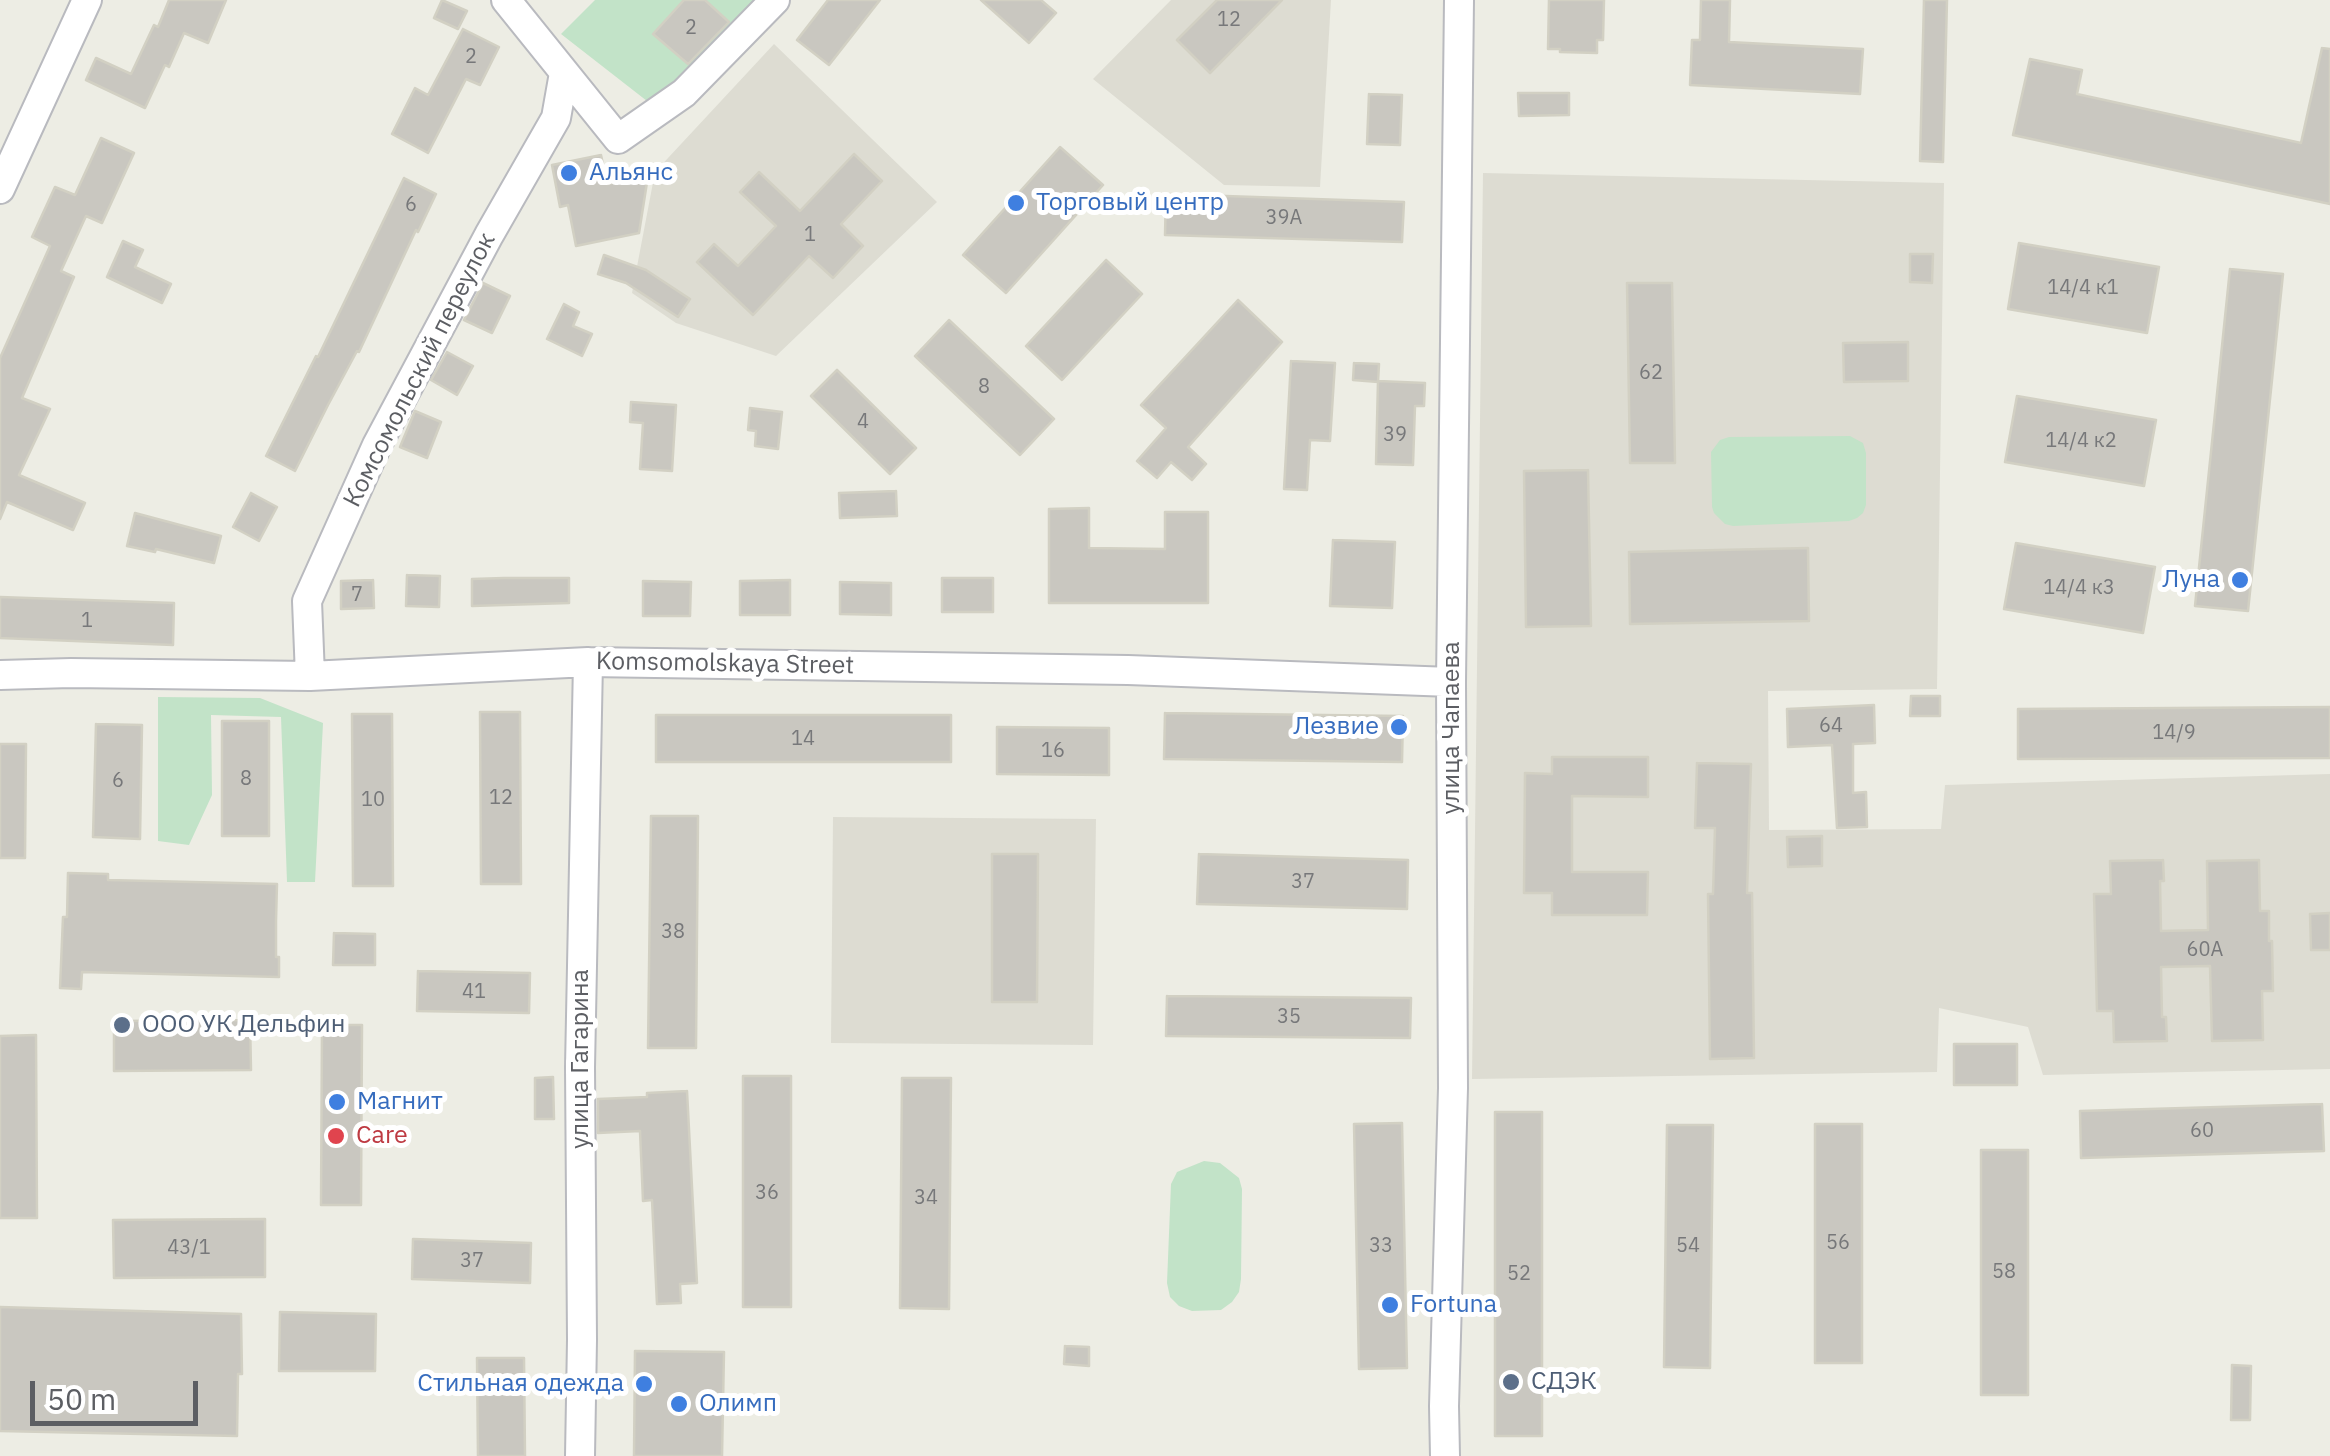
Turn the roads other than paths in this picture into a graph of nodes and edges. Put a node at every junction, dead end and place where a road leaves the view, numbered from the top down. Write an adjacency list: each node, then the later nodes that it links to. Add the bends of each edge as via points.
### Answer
1 (87, 0): 6 (street)
2 (506, 0): 5 (street)
3 (775, 0): 5 (street, via 684,92 618,139)
4 (1458, 0): 10 (street, улица Чапаева)
5 (564, 73): 9 (street, Комсомольский переулок, via 556,118 377,445 308,601)
6 (0, 190)
7 (588, 662): 9 (street, Komsomolskaya Street); 10 (street, Komsomolskaya Street); 11 (street, улица Гагарина)
8 (0, 675): 9 (street, Komsomolskaya Street)
9 (310, 676)
10 (1451, 682): 12 (street, улица Чапаева, via 1453,1088)
11 (580, 1456)
12 (1445, 1456)

